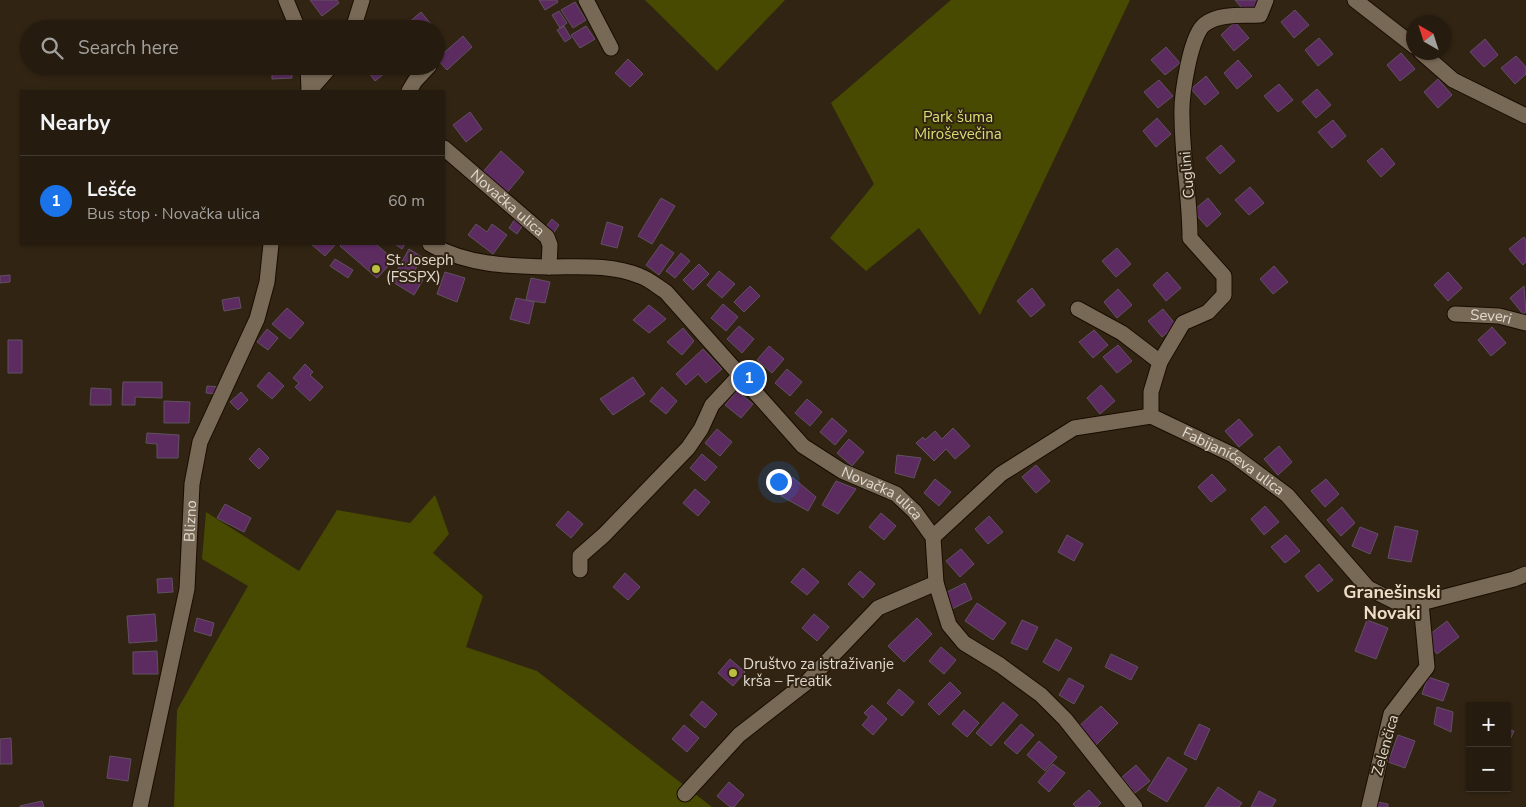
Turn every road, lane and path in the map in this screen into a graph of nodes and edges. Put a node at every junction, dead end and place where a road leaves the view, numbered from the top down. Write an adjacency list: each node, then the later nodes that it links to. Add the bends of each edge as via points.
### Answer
1 (286, 0): 6 (street)
2 (586, 0): 9 (street)
3 (1266, 0): 25 (street, Cuglini, via 1260,15 1219,17 1203,25 1192,48 1182,115 1190,238 1224,276 1224,295 1208,312 1183,323)
4 (1355, 0): 8 (street)
5 (365, 4): 7 (street)
6 (294, 20)
7 (357, 20)
8 (1406, 40)
9 (611, 48)
10 (1430, 60): 17 (street, via 1452,80)
11 (308, 75): 14 (street)
12 (323, 75): 15 (street)
13 (421, 75): 16 (street)
14 (309, 90)
15 (310, 90)
16 (410, 90)
17 (1526, 116)
18 (445, 149): 21 (street, Novačka ulica, via 547,237)
19 (271, 245): 34 (street, Blizno, via 267,282 257,319 200,442 192,484 187,589)
20 (432, 245): 21 (street, Novačka ulica, via 454,256 477,262)
21 (549, 267): 26 (street, Novačka ulica, via 599,266 641,276 666,292)
22 (1078, 309): 25 (street, via 1122,333)
23 (1455, 314): 24 (street, Severi, via 1498,316)
24 (1526, 323)
25 (1160, 362): 27 (street, Cuglini, via 1151,392)
26 (740, 375): 28 (street, Novačka ulica, via 803,446 842,471 896,494 915,512); 29 (street, via 712,405 688,448 580,556)
27 (1151, 416): 28 (street, via 1074,428 1001,474); 32 (street, Fabijanićeva ulica, via 1233,455 1287,495 1368,588 1400,604)
28 (933, 537): 31 (street, Novačka ulica)
29 (580, 570)
30 (1526, 574): 32 (street, Fabijanićeva ulica)
31 (936, 582): 33 (street, via 878,608 807,682 739,735); 35 (street, Novačka ulica, via 949,625 964,643 1041,695 1065,719)
32 (1422, 603): 36 (street, Zelenčica, via 1427,667 1391,714)
33 (685, 794)
34 (140, 807)
35 (1135, 807)
36 (1369, 807)

